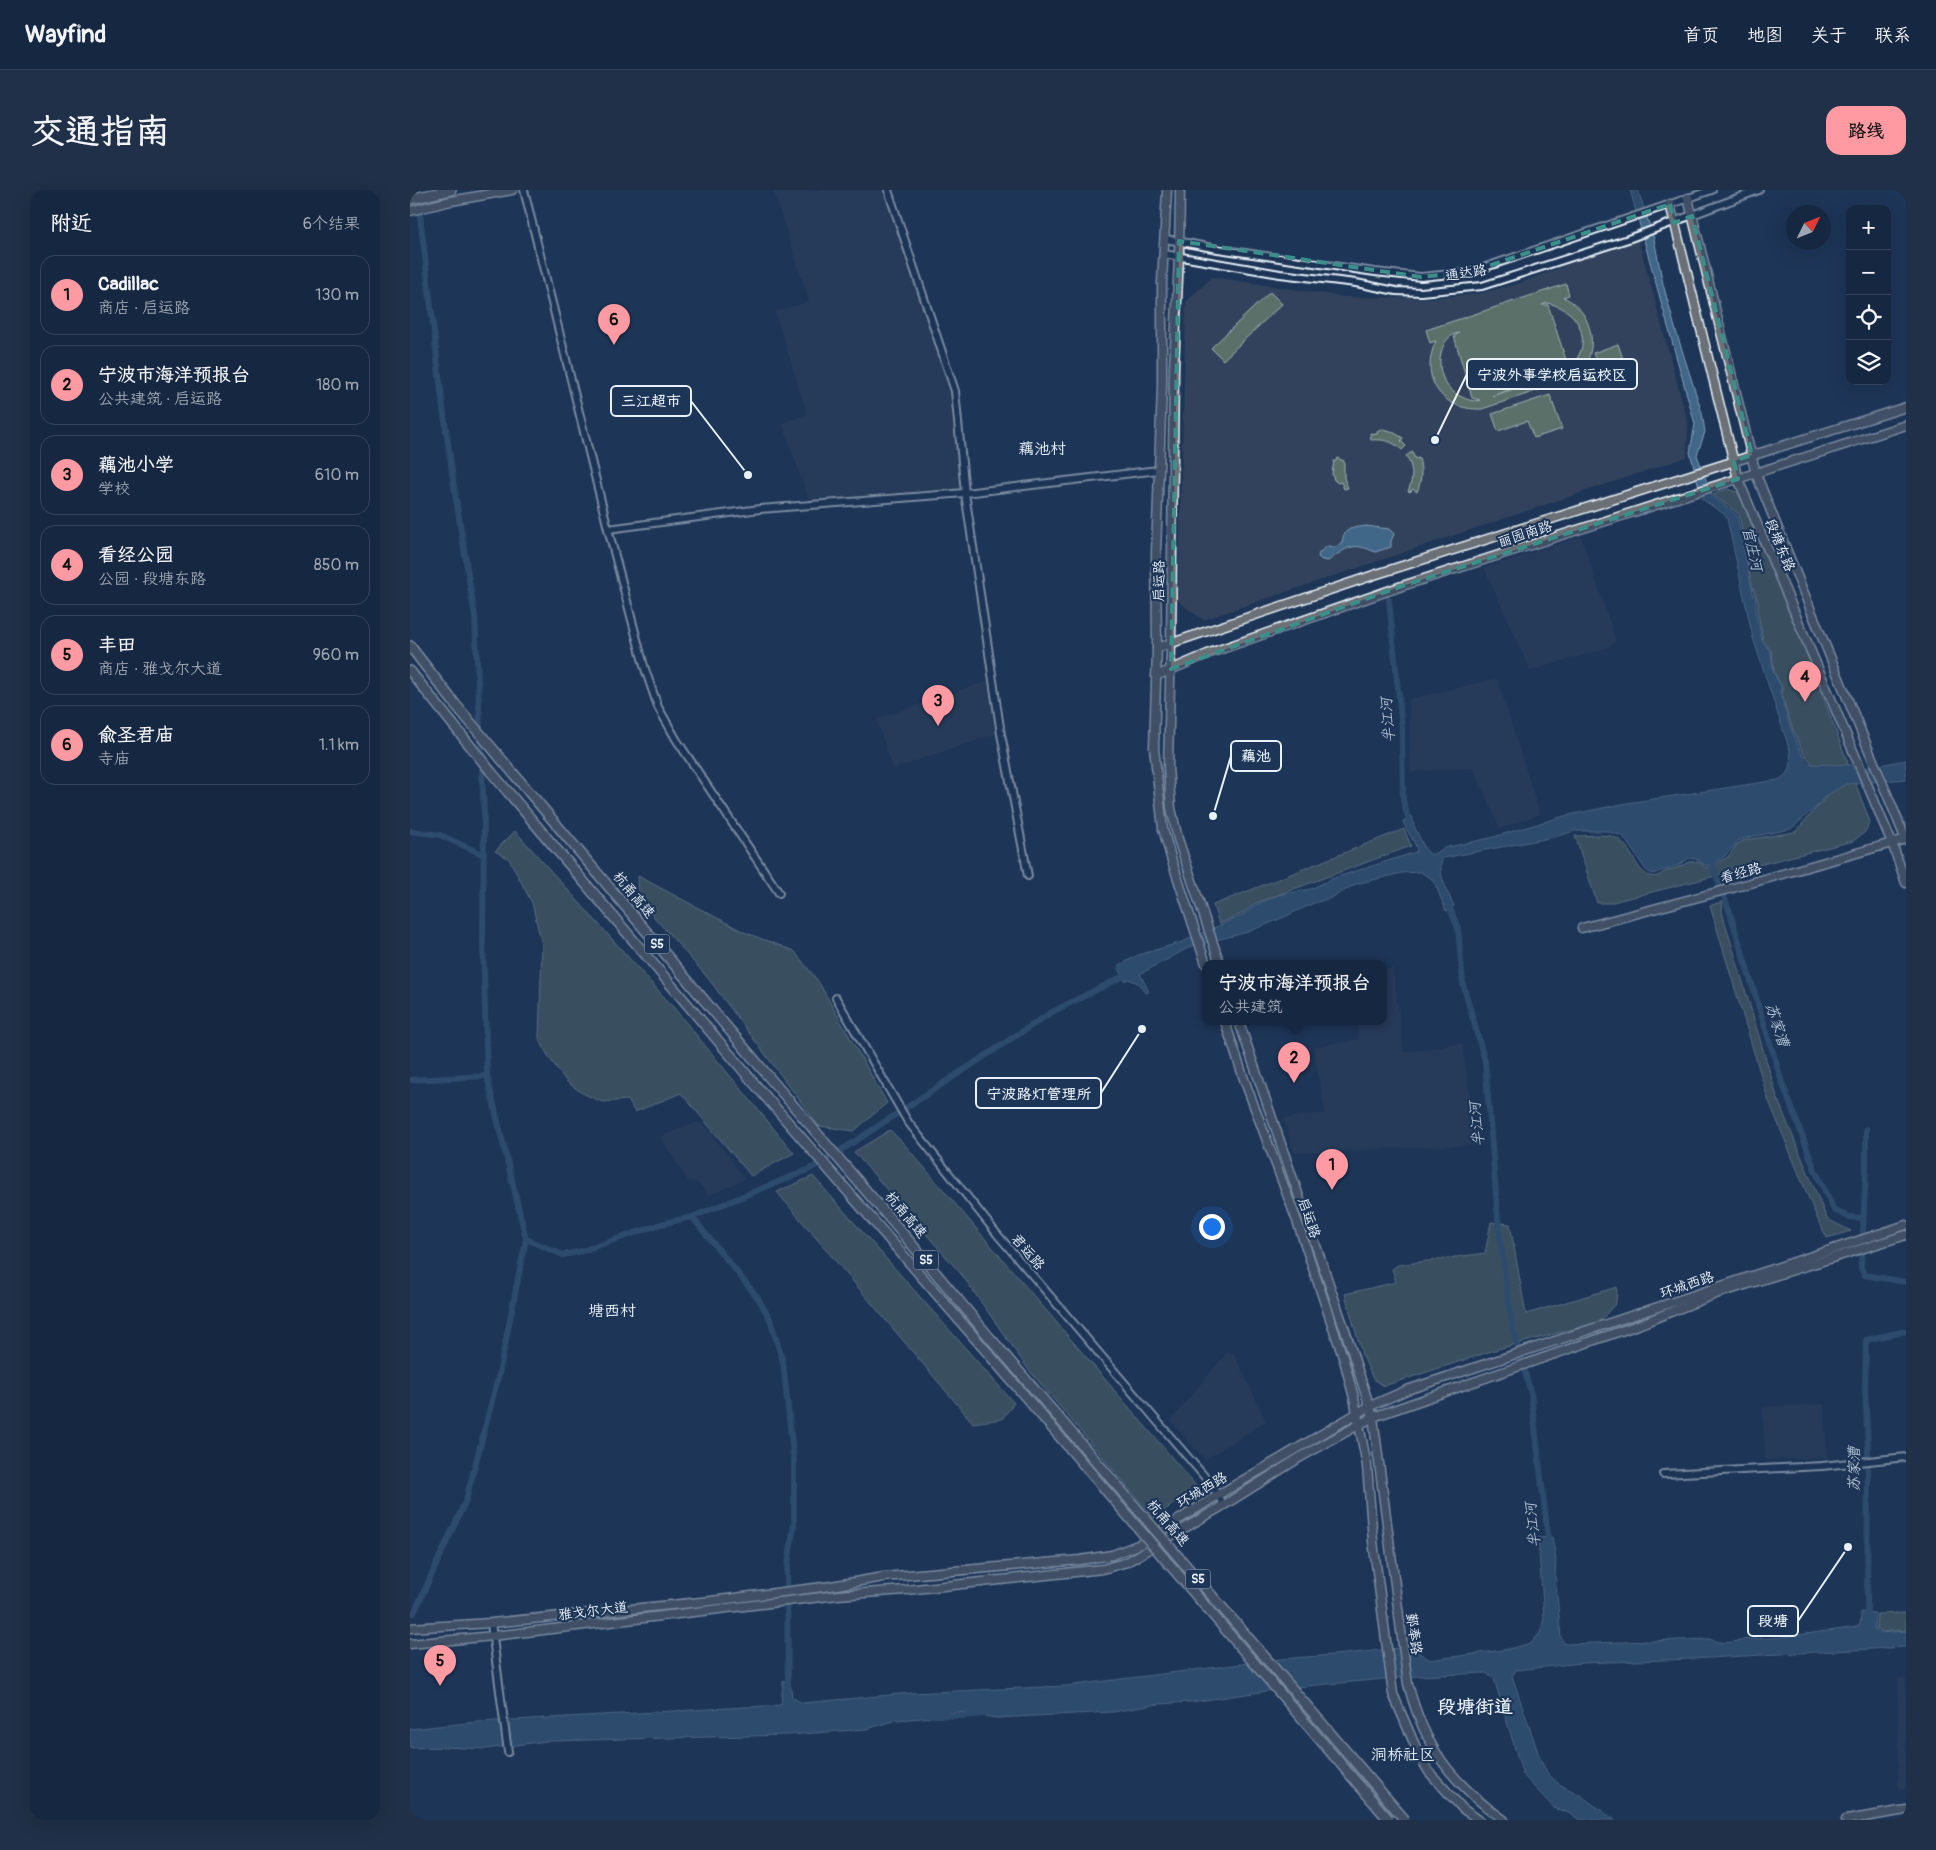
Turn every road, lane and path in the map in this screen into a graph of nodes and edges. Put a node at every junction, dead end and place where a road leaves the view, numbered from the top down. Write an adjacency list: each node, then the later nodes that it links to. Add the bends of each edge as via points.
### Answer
1 (451, 190): 9 (highway)
2 (512, 190): 12 (main road)
3 (524, 190): 27 (street)
4 (888, 190): 26 (street, via 955,391)
5 (1167, 190): 15 (main road, 启运路)
6 (1180, 190): 16 (main road, 启运路)
7 (1712, 190): 10 (street, 通达路)
8 (1759, 190): 13 (street, 通达路)
9 (410, 198)
10 (1688, 198): 11 (street, 通达路); 13 (main road, 段塘东路)
11 (1668, 205): 14 (main road, 段塘东路); 16 (street, 通达路, via 1471,272 1421,277)
12 (410, 211)
13 (1692, 216): 14 (street, 通达路); 21 (main road, 段塘东路)
14 (1673, 223): 18 (street, 通达路, via 1482,286 1421,292 1280,274); 22 (main road, 段塘东路)
15 (1166, 239): 16 (street, 通达路); 17 (main road, 启运路)
16 (1179, 241): 18 (main road, 启运路)
17 (1164, 254): 18 (street, 通达路); 23 (main road, 启运路)
18 (1179, 256): 28 (main road, 启运路, via 1174,368)
19 (1906, 407): 21 (main road, 丽园南路)
20 (1906, 425): 24 (main road, 丽园南路)
21 (1752, 455): 22 (main road, 丽园南路); 24 (main road, 段塘东路)
22 (1734, 461): 25 (main road, 段塘东路); 28 (main road, 丽园南路)
23 (1158, 470): 26 (street); 30 (main road, 启运路)
24 (1756, 474): 25 (main road, 丽园南路); 34 (main road, 段塘东路)
25 (1738, 479): 31 (main road, 丽园南路, via 1402,586); 35 (main road, 段塘东路)
26 (965, 493): 27 (street, via 760,509); 36 (street, via 1001,734)
27 (608, 529): 38 (street, via 658,707)
28 (1171, 643): 30 (main road, 丽园南路); 31 (main road, 启运路)
29 (410, 646): 63 (highway, 杭甬高速 / S5, bridge, via 454,704 990,1338)
30 (1157, 648): 33 (main road, 启运路)
31 (1171, 669): 33 (main road, 丽园南路); 41 (main road, 启运路, via 1168,767 1171,808)
32 (410, 671): 62 (highway, 杭甬高速 / S5, bridge, via 492,773 799,1134)
33 (1156, 676): 40 (main road, 启运路, via 1154,748 1160,811 1172,861)
34 (1906, 839): 35 (main road, 看经路)
35 (1892, 843): 37 (main road, 段塘东路); 39 (main road, 看经路)
36 (1028, 876)
37 (1906, 883)
38 (779, 893)
39 (1582, 928)
40 (1205, 960)
41 (1218, 960)
42 (836, 998): 53 (street, 君运路, via 908,1122 997,1234)
43 (1226, 1025): 48 (main road, 启运路, via 1344,1360)
44 (1240, 1025): 47 (main road, 启运路, via 1347,1336)
45 (1906, 1226): 47 (main road, 环城西路, via 1407,1390)
46 (1906, 1235): 49 (main road, 环城西路, via 1716,1294 1638,1326)
47 (1368, 1407): 48 (main road, 环城西路); 49 (main road, 启运路)
48 (1357, 1414): 50 (main road, 启运路); 53 (main road, 环城西路)
49 (1373, 1417): 50 (main road, 环城西路); 65 (main road, 鄞奉路, via 1411,1696 1435,1754 1484,1807)
50 (1360, 1425): 54 (main road, 环城西路); 64 (main road, 鄞奉路, via 1393,1694 1429,1772 1463,1809)
51 (1906, 1457): 52 (street)
52 (1663, 1474)
53 (1218, 1495): 54 (street, 君运路); 56 (main road, 环城西路, via 1140,1544 1112,1555 884,1577 774,1594)
54 (1224, 1505): 55 (main road, 环城西路, via 1127,1562 1103,1569)
55 (801, 1599): 58 (main road, 雅戈尔大道)
56 (492, 1623): 57 (main road); 58 (street)
57 (410, 1628)
58 (493, 1636): 59 (main road, 雅戈尔大道); 60 (street)
59 (410, 1644)
60 (508, 1752)
61 (1906, 1810): 66 (main road)
62 (1389, 1820)
63 (1406, 1820)
64 (1479, 1820)
65 (1504, 1820)
66 (1846, 1820)

